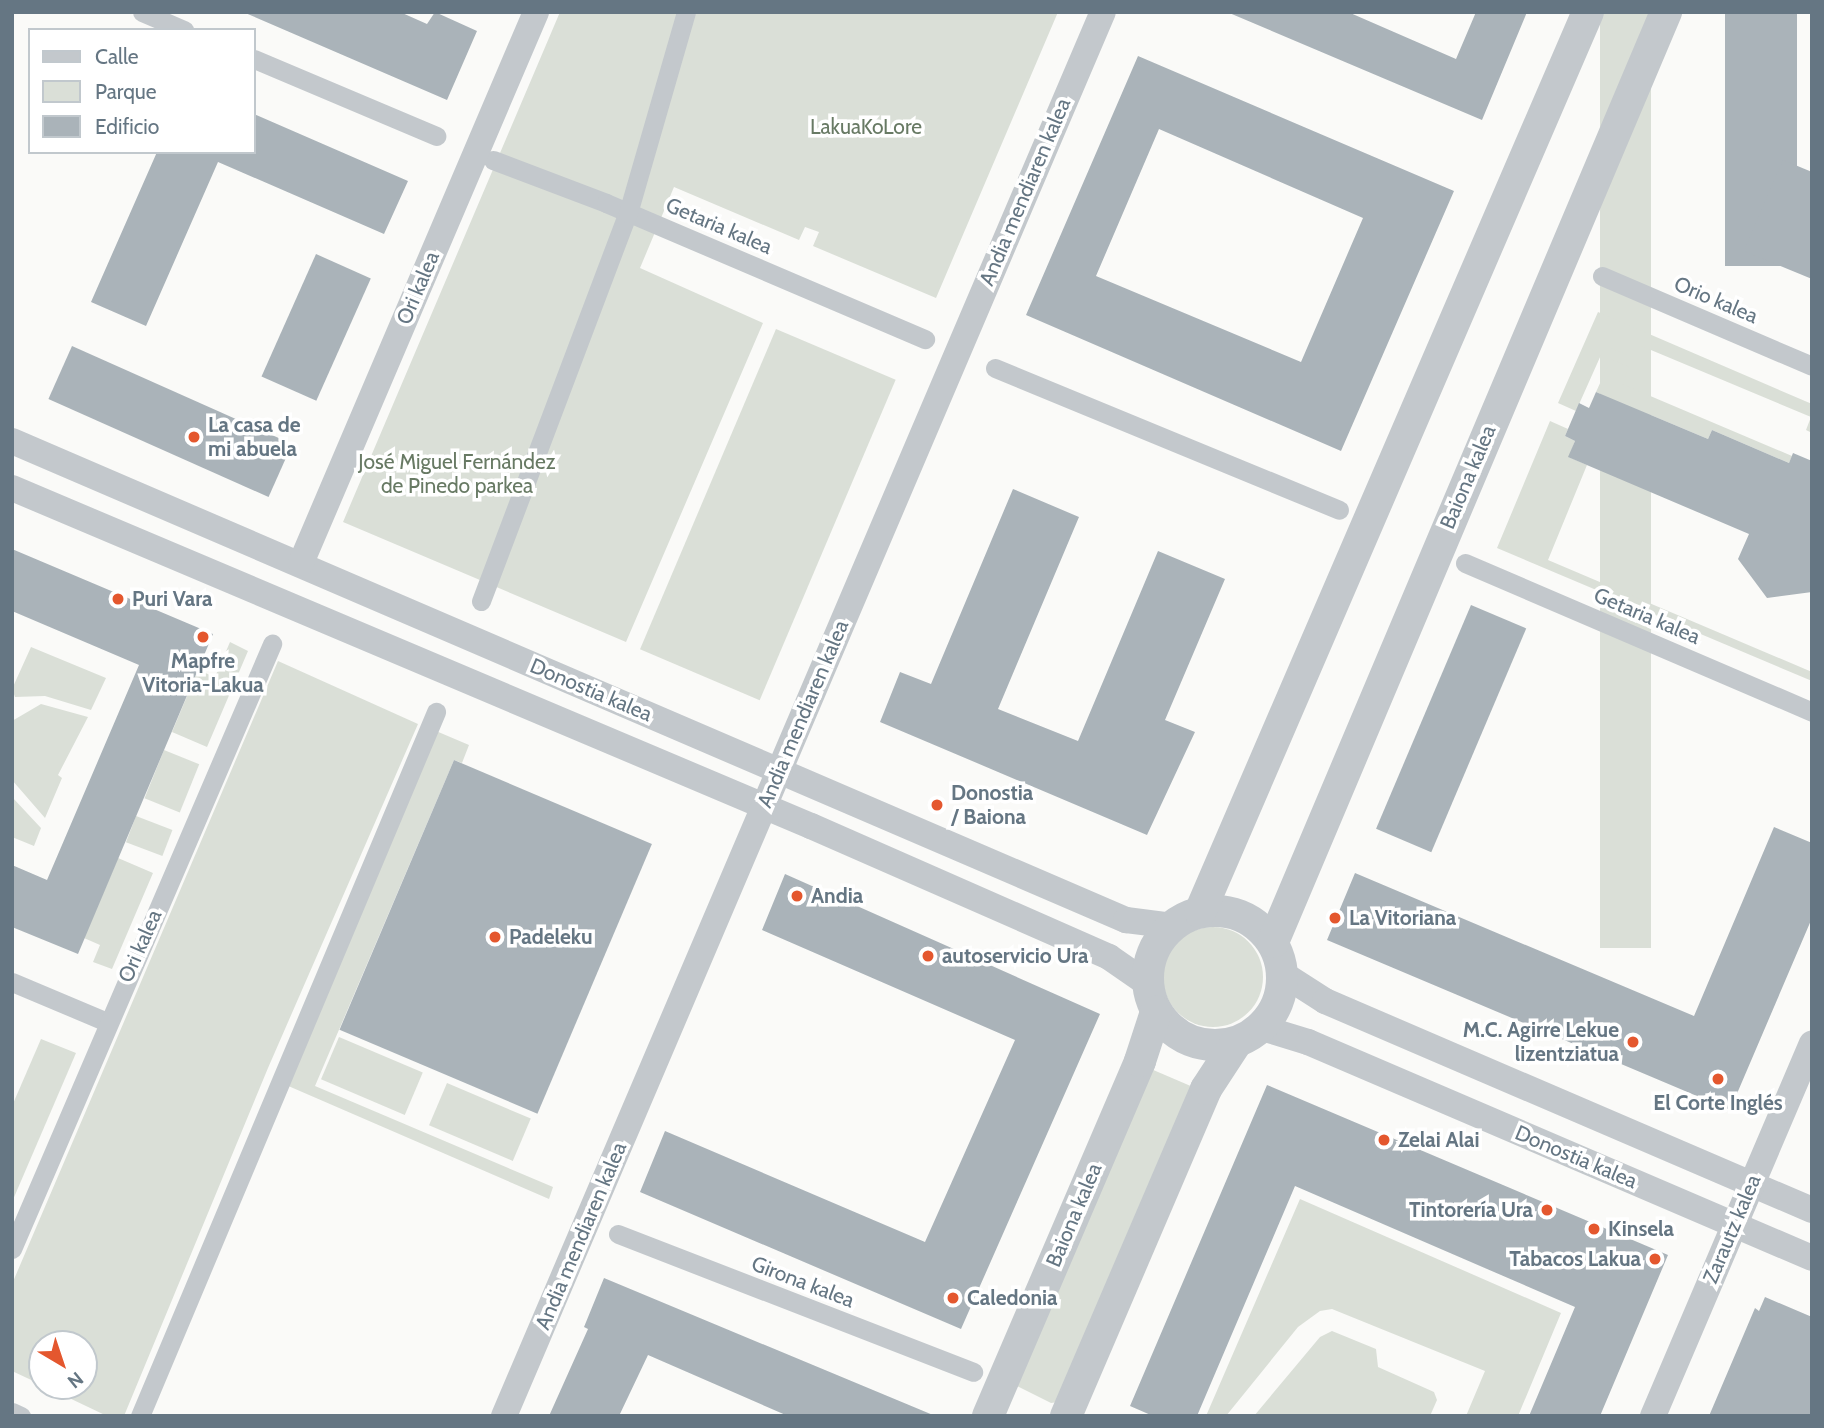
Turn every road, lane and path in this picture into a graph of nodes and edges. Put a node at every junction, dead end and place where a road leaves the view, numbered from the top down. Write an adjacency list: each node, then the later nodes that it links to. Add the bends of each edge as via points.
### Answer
1 (142, 12): 7 (street)
2 (536, 12): 19 (street, Ori kalea)
3 (686, 12): 11 (street)
4 (1102, 12): 25 (street, Andia mendiaren kalea)
5 (1588, 12): 27 (street)
6 (1666, 12): 28 (street, Baiona kalea)
7 (179, 28)
8 (256, 61): 9 (street)
9 (436, 136)
10 (494, 160): 11 (street, Getaria kalea)
11 (628, 213): 13 (street, Getaria kalea); 21 (street)
12 (1602, 276): 14 (street, Orio kalea)
13 (925, 339)
14 (1812, 366)
15 (995, 368): 18 (street)
16 (12, 441): 19 (street, Donostia kalea)
17 (12, 488): 26 (street, Donostia kalea)
18 (1339, 510)
19 (301, 563): 25 (street, Donostia kalea)
20 (1465, 563): 24 (street, Getaria kalea)
21 (481, 601)
22 (272, 645): 32 (street, Ori kalea)
23 (436, 712): 44 (street)
24 (1812, 712)
25 (781, 768): 26 (street, Andia mendiaren kalea); 27 (street, Donostia kalea, via 917,832 1126,920)
26 (763, 807): 31 (street, Donostia kalea, via 1109,957); 45 (street, Andia mendiaren kalea)
27 (1187, 919): 28 (street, via 1217,911 1249,919); 31 (street, via 1153,951)
28 (1273, 942): 29 (street)
29 (1283, 974): 33 (street, via 1274,1012); 35 (street, Donostia kalea, via 1325,1001)
30 (12, 982): 32 (street)
31 (1152, 998): 33 (street, via 1168,1027 1200,1044); 46 (street, Baiona kalea, via 1140,1061)
32 (107, 1022): 39 (street, Ori kalea)
33 (1249, 1035): 37 (street, Donostia kalea, via 1308,1042); 47 (street, via 1206,1089)
34 (1812, 1043): 35 (street, Zarautz kalea)
35 (1751, 1184): 36 (street, Donostia kalea); 37 (street, Zarautz kalea)
36 (1812, 1210)
37 (1733, 1225): 40 (street, Donostia kalea); 48 (street, Zarautz kalea)
38 (618, 1234): 41 (street, Girona kalea)
39 (12, 1249)
40 (1812, 1258)
41 (972, 1373)
42 (12, 1412): 43 (street)
43 (21, 1416)
44 (140, 1416)
45 (504, 1416)
46 (988, 1416)
47 (1066, 1416)
48 (1653, 1416)

